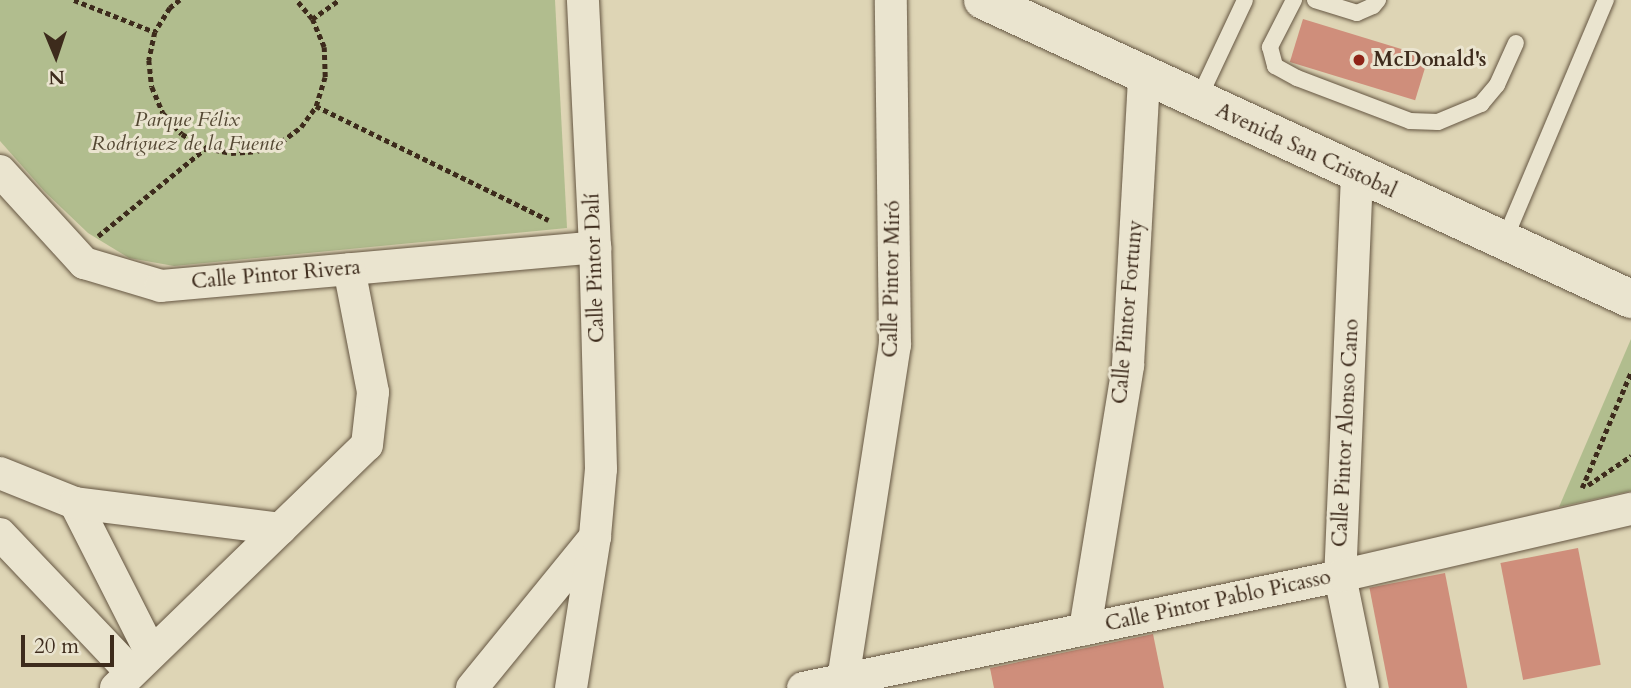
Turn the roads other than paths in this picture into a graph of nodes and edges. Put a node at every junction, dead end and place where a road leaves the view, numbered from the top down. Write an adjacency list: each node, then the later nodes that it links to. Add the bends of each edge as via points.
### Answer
1 (583, 0): 15 (street, Calle Pintor Dalí)
2 (891, 0): 27 (street, Calle Pintor Miró, via 894,345)
3 (983, 0): 10 (street, Avenida San Cristobal)
4 (1245, 0): 11 (lane)
5 (1294, 0): 9 (lane, via 1270,47 1275,66 1410,121 1438,122 1481,104 1497,85)
6 (1315, 0): 7 (lane, via 1357,13)
7 (1378, 0)
8 (1606, 0): 14 (lane)
9 (1516, 43)
10 (1144, 76): 11 (street, Avenida San Cristobal); 25 (street, Calle Pintor Fortuny, via 1128,365)
11 (1198, 100): 13 (street, Avenida San Cristobal)
12 (0, 171): 16 (street, Calle Pintor Rivera, via 84,263 161,286)
13 (1357, 175): 14 (street, Avenida San Cristobal); 24 (street, Calle Pintor Alonso Cano)
14 (1504, 241): 17 (street, Avenida San Cristobal)
15 (595, 247): 16 (street, Calle Pintor Rivera); 23 (street, Calle Pintor Dalí, via 601,469)
16 (349, 269): 21 (street, via 373,392 367,445)
17 (1631, 299)
18 (0, 473): 19 (street)
19 (75, 503): 21 (street); 26 (street)
20 (1631, 509): 24 (street, Calle Pintor Pablo Picasso)
21 (281, 529): 26 (street)
22 (0, 534): 26 (street)
23 (595, 536): 29 (street); 30 (street, Calle Pintor Dalí)
24 (1340, 576): 25 (street, Calle Pintor Pablo Picasso); 31 (street, Calle Pintor Alonso Cano)
25 (1085, 629): 27 (street, Calle Pintor Pablo Picasso)
26 (133, 671)
27 (844, 680): 28 (street, Calle Pintor Pablo Picasso)
28 (809, 687)
29 (472, 688)
30 (571, 688)
31 (1363, 688)

